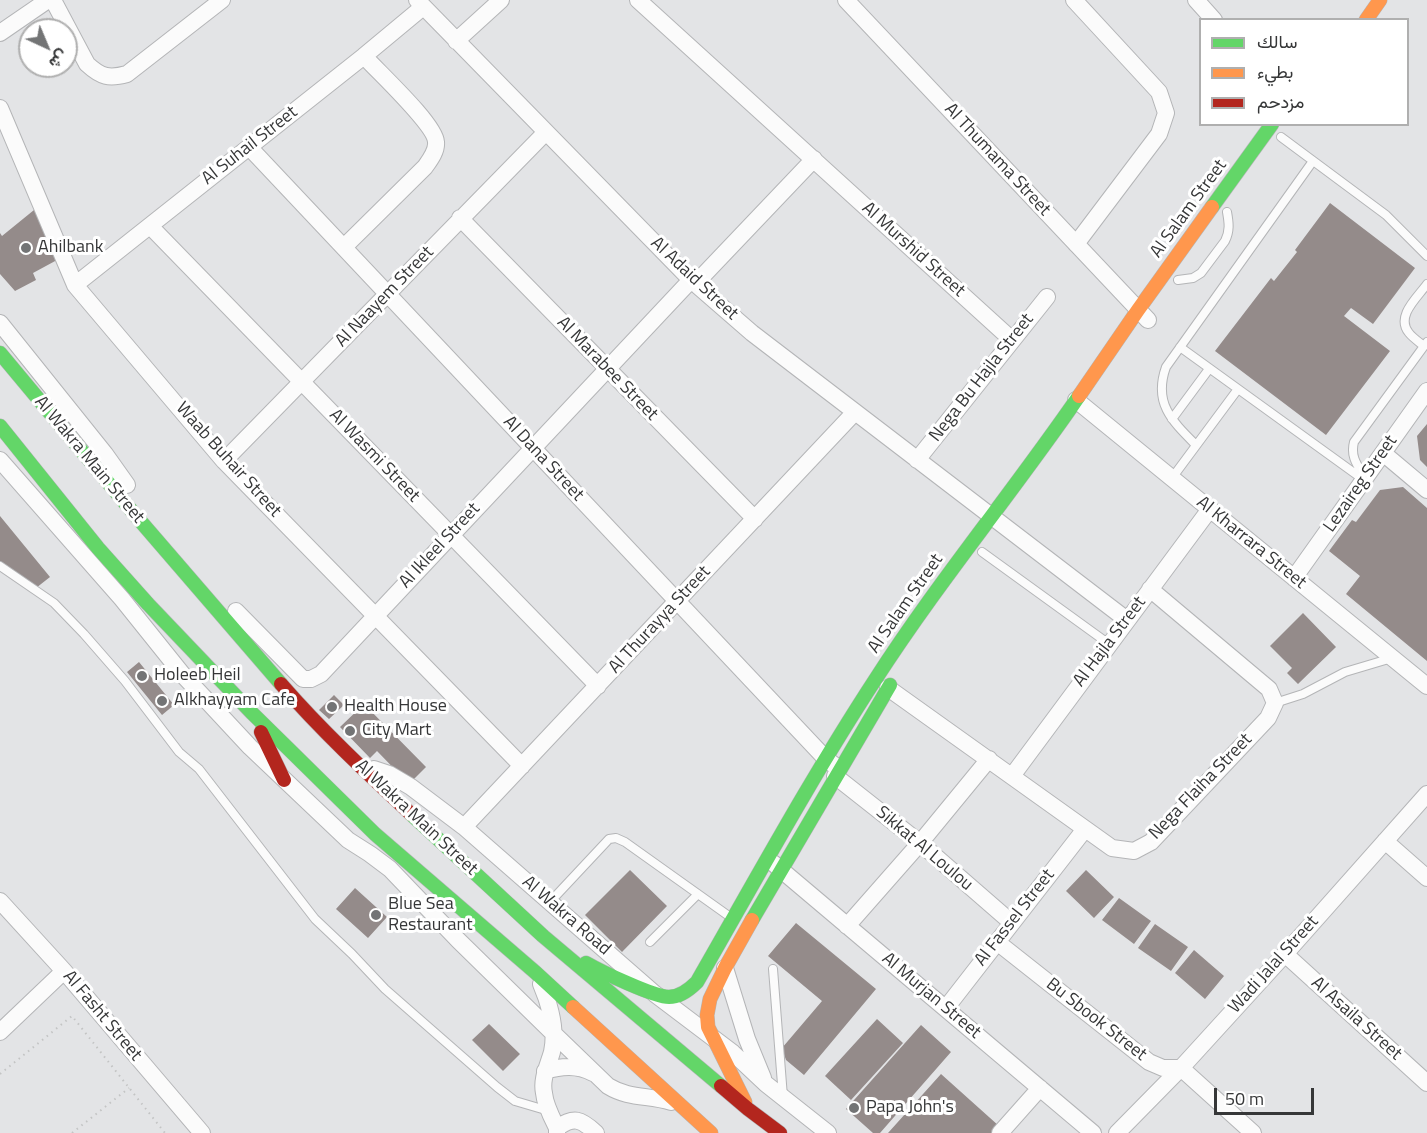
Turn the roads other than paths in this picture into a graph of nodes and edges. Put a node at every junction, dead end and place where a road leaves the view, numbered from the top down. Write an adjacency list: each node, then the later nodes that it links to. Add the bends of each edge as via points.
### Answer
1 (48, 0): 13 (street)
2 (53, 0): 3 (street, via 87,64 104,76 115,77 127,74)
3 (222, 0)
4 (501, 0): 14 (street)
5 (638, 0): 22 (street, Al Murshid Street)
6 (846, 0): 28 (street, Al Thumama Street)
7 (1074, 0): 28 (street, via 1159,92 1166,113 1159,134)
8 (1196, 0): 11 (street)
9 (1380, 0): 12 (main road)
10 (420, 3): 14 (street, Al Adaid Street); 15 (street, Al Suhail Street)
11 (1212, 18)
12 (1367, 18)
13 (0, 33)
14 (456, 41): 19 (street, Al Adaid Street)
15 (364, 56): 21 (street, Al Suhail Street); 29 (street, via 431,128 436,142 425,167)
16 (0, 108): 35 (street, Waab Buhair Street)
17 (1271, 126): 38 (main road, Al Salam Street)
18 (1288, 126): 20 (main road)
19 (546, 132): 25 (street, Al Naayem Street); 32 (street, Al Adaid Street)
20 (1278, 141): 23 (lane)
21 (249, 147): 26 (street, Al Suhail Street); 29 (street, Al Dana Street)
22 (814, 159): 32 (street); 40 (street, Al Murshid Street)
23 (1313, 161): 30 (lane, via 1386,215); 42 (lane)
24 (1229, 208): 27 (main road, Al Salam Street); 33 (lane, via 1225,241 1201,273)
25 (460, 219): 36 (street, Al Naayem Street); 44 (street, Al Marabee Street)
26 (150, 226): 35 (street, Al Suhail Street); 47 (street, Al Wasmi Street)
27 (1213, 231)
28 (1076, 244): 38 (street, Al Thumama Street)
29 (344, 247): 36 (street, Al Dana Street)
30 (1427, 256)
31 (1192, 261): 33 (main road, Al Salam Street)
32 (693, 282): 44 (street, Al Ikleel Street); 51 (street, Al Adaid Street)
33 (1175, 284)
34 (1427, 284): 41 (lane, via 1407,310 1404,321 1408,333)
35 (75, 285): 59 (street, Waab Buhair Street)
36 (388, 294): 47 (street, Al Naayem Street); 55 (street, Al Dana Street)
37 (1047, 297): 40 (street, Nega Bu Hajla Street)
38 (1145, 318): 50 (main road, Al Salam Street)
39 (0, 323): 73 (street, Al Ikleel Street, via 105,454 137,501)
40 (1012, 340): 58 (street, Nega Bu Hajla Street)
41 (1425, 344): 61 (lane, via 1354,442 1352,453)
42 (1180, 347): 45 (lane); 52 (lane, via 1162,379 1164,404)
43 (0, 353): 76 (main road, Al Wakra Main Street)
44 (607, 368): 55 (street, Al Ikleel Street); 64 (street, Al Marabee Street)
45 (1209, 369): 48 (lane); 52 (lane)
46 (1107, 379): 50 (main road, Al Salam Street)
47 (302, 382): 59 (street, Al Naayem Street); 66 (street, Al Wasmi Street)
48 (1238, 389): 54 (lane); 61 (lane)
49 (1427, 391): 56 (street, Lezaireg Street)
50 (1081, 404): 60 (street, Al Kharrara Street); 65 (main road, Al Salam Street)
51 (855, 412): 58 (street, Al Adaid Street); 64 (street, Al Thurayya Street)
52 (1172, 419): 54 (lane)
53 (0, 426): 83 (main road, Al Wakra Main Street, via 98,548)
54 (1196, 445): 60 (lane)
55 (533, 448): 66 (street, Al Ikleel Street); 71 (street, Al Dana Street)
56 (1383, 453): 61 (street, Lezaireg Street); 62 (street)
57 (0, 459): 90 (street, Al Wakra Main Street, via 183,675)
58 (918, 460): 65 (street, Al Adaid Street)
59 (224, 461): 72 (street, Waab Buhair Street)
60 (1172, 478): 63 (street, Al Kharrara Street)
61 (1364, 479): 69 (street, Lezaireg Street)
62 (1427, 490)
63 (1210, 509): 69 (street, Al Kharrara Street); 70 (street, Al Hajla Street)
64 (754, 519): 71 (street, Al Thurayya Street)
65 (996, 520): 67 (main road, Al Salam Street); 74 (street, Al Adaid Street); 84 (main road, Al Salam Street, via 931,598)
66 (451, 535): 72 (street, Al Ikleel Street); 79 (street, Al Wasmi Street)
67 (979, 556): 75 (lane)
68 (0, 566): 128 (lane, via 54,603 84,634 179,752 200,769 315,919 385,989 496,1087 515,1101)
69 (1294, 578): 77 (street, Al Kharrara Street)
70 (1150, 589): 74 (street, Al Hajla Street); 82 (street, via 1269,689)
71 (677, 601): 79 (street, Al Thurayya Street); 84 (street, Al Dana Street)
72 (375, 615): 73 (street, Al Ikleel Street, via 321,674 311,679 303,679); 87 (street, Waab Buhair Street)
73 (245, 620): 76 (main road)
74 (1126, 620): 75 (street, Al Hajla Street)
75 (1109, 644): 89 (street, Al Hajla Street)
76 (248, 645): 86 (main road, Al Wakra Main Street, via 295,700)
77 (1392, 658): 80 (street, Al Kharrara Street); 82 (lane, via 1345,672 1303,694)
78 (900, 670): 81 (main road, Al Salam Street)
79 (598, 686): 87 (street, Al Thurayya Street)
80 (1427, 686)
81 (888, 688): 85 (street, Nega Flaiha Street); 88 (main road, Al Salam Street)
82 (1275, 703): 94 (street, Nega Flaiha Street, via 1268,718 1151,842 1134,851 1112,848)
83 (252, 713): 90 (main road); 95 (main road, Al Wakra Main Street)
84 (826, 759): 88 (street, Al Dana Street); 98 (main road, Al Salam Street)
85 (988, 759): 89 (street, Nega Flaiha Street); 97 (street)
86 (357, 762): 92 (street, Al Wakra Road, via 411,787); 106 (main road, Al Wakra Main Street)
87 (522, 766): 92 (street, Al Thurayya Street)
88 (837, 773): 97 (street, Sikkat Al Loulou); 98 (main road, Al Salam Street)
89 (1012, 776): 94 (street, Nega Flaiha Street)
90 (284, 780): 93 (street, Al Wakra Main Street)
91 (1427, 794): 96 (street, Wadi Jalal Street)
92 (464, 827): 102 (street, Al Wakra Road)
93 (335, 828): 95 (main road); 117 (street, Al Wakra Main Street, via 390,869)
94 (1085, 828): 104 (street, Al Fassel Street)
95 (375, 834): 113 (main road, Al Wakra Main Street)
96 (1385, 841): 99 (street); 109 (street, Wadi Jalal Street)
97 (920, 843): 104 (street, Sikkat Al Loulou); 105 (street)
98 (775, 865): 103 (main road, Al Salam Street); 105 (street, Al Murjan Street); 110 (main road, Al Salam Street)
99 (1427, 878)
100 (698, 894): 102 (lane, via 625,842 609,838); 103 (lane); 107 (lane)
101 (0, 901): 112 (street, Al Fasht Street)
102 (550, 902): 114 (street, Al Wakra Road)
103 (734, 919): 114 (main road, Al Salam Street, via 689,990 668,997)
104 (1012, 923): 108 (street, Al Fassel Street)
105 (847, 926): 115 (street, Al Murjan Street)
106 (543, 936): 114 (main road, Al Salam Street, via 593,967); 127 (main road, Al Wakra Main Street)
107 (650, 942)
108 (997, 942): 115 (street, Al Fassel Street); 119 (street, Bu Sbook Street, via 1149,1062 1163,1068)
109 (1285, 954): 119 (street, Wadi Jalal Street); 122 (street, Al Asaila Street)
110 (725, 968): 118 (main road, Al Salam Street, via 710,999 707,1015); 123 (street)
111 (773, 969): 125 (lane)
112 (64, 971): 116 (street); 131 (street, Al Fasht Street)
113 (535, 972): 117 (street, via 548,1002); 126 (main road, Al Wakra Main Street)
114 (655, 994): 118 (street, Al Wakra Road)
115 (945, 1008): 124 (street, Al Murjan Street)
116 (0, 1032)
117 (554, 1034): 120 (street); 121 (street, Al Wakra Main Street)
118 (712, 1036): 123 (street, Al Wakra Road); 127 (main road, Al Salam Street)
119 (1181, 1068): 130 (street, Wadi Jalal Street); 138 (street)
120 (545, 1071): 121 (street, via 566,1066); 128 (street, via 543,1093)
121 (596, 1074): 126 (street, Al Wakra Main Street, via 623,1093)
122 (1427, 1083)
123 (766, 1084): 125 (street)
124 (1040, 1088): 136 (street); 137 (street, Al Murjan Street)
125 (783, 1097): 135 (street)
126 (682, 1106): 133 (main road, Al Wakra Main Street)
127 (748, 1109): 134 (main road, Al Wakra Main Street)
128 (549, 1111): 129 (street)
129 (557, 1131): 132 (street, via 567,1121 580,1121)
130 (1123, 1131)
131 (202, 1133)
132 (596, 1133)
133 (711, 1133)
134 (780, 1133)
135 (828, 1133)
136 (1000, 1133)
137 (1094, 1133)
138 (1253, 1133)

